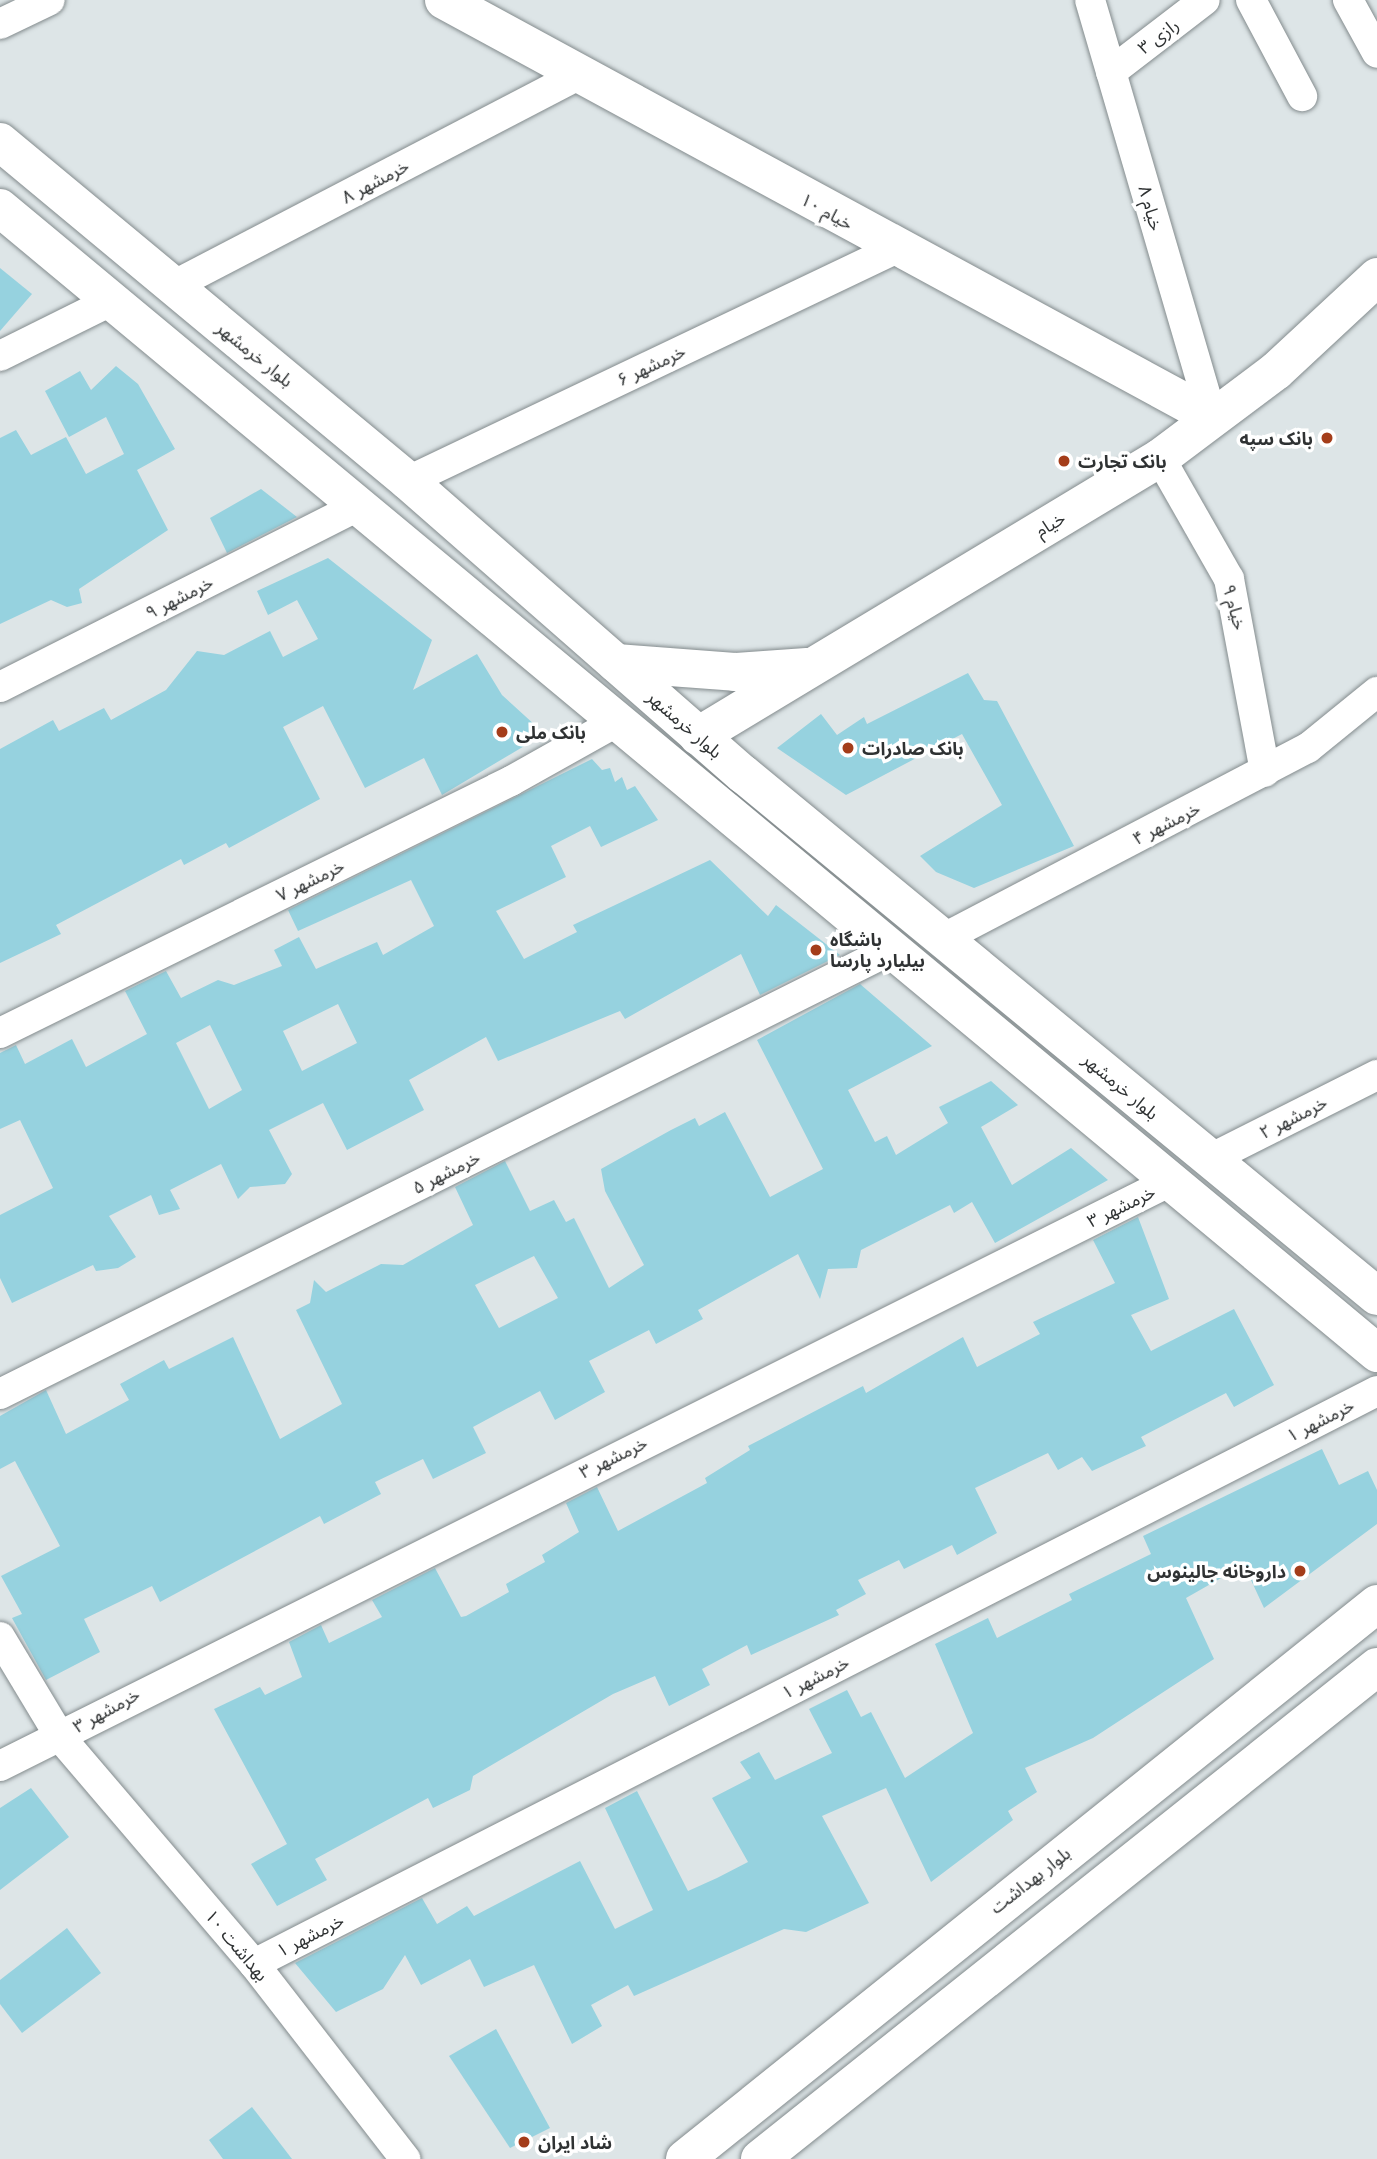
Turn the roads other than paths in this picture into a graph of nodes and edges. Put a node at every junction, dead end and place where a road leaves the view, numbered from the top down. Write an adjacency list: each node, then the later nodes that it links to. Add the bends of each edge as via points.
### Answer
1 (50, 0): 7 (street)
2 (444, 0): 10 (main road, خیام ۱۰)
3 (1090, 0): 9 (street, خیام ۸)
4 (1205, 0): 9 (street, رازی ۳)
5 (1251, 0): 11 (street)
6 (1348, 0): 8 (street)
7 (0, 24)
8 (1377, 52)
9 (1111, 72): 20 (street, خیام ۸)
10 (579, 75): 15 (main road, خیام ۱۰); 17 (street, خرمشهر ۸)
11 (1302, 96)
12 (0, 142): 13 (main road, بلوار خرمشهر)
13 (49, 183): 14 (main road); 17 (main road, بلوار خرمشهر)
14 (3, 211): 18 (main road)
15 (895, 249): 20 (main road, خیام ۱۰); 22 (street, خرمشهر ۶)
16 (1377, 277): 20 (main road, خیام, via 1276,371)
17 (171, 287): 22 (main road, بلوار خرمشهر)
18 (111, 301): 19 (street); 23 (main road)
19 (0, 356)
20 (1212, 417): 21 (main road, خیام)
21 (1160, 458): 25 (main road, خیام); 30 (street, خیام ۹, via 1229,579)
22 (408, 481): 24 (main road, بلوار خرمشهر)
23 (358, 506): 26 (street, خرمشهر ۹); 28 (main road)
24 (616, 663): 25 (main road, via 735,672); 29 (main road, بلوار خرمشهر)
25 (813, 667): 29 (main road, خیام)
26 (0, 687)
27 (1377, 692): 30 (street, خرمشهر ۴, via 1308,748)
28 (618, 721): 32 (main road); 33 (street, خرمشهر ۷, via 511,781)
29 (698, 736): 31 (main road, بلوار خرمشهر)
30 (1265, 772): 31 (street, خرمشهر ۴)
31 (944, 938): 35 (main road, بلوار خرمشهر)
32 (892, 949): 36 (main road); 40 (street, خرمشهر ۵)
33 (0, 1033)
34 (1377, 1075): 35 (street, خرمشهر ۲)
35 (1210, 1159): 36 (main road); 37 (main road, بلوار خرمشهر)
36 (1168, 1182): 38 (main road); 44 (street, خرمشهر ۳, via 111,1705)
37 (1377, 1296)
38 (1377, 1353)
39 (1377, 1391): 46 (street, خرمشهر ۱)
40 (0, 1395)
41 (1377, 1604): 48 (main road, بلوار بهداشت)
42 (0, 1637): 44 (street, بهداشت ۱۰)
43 (1377, 1667): 49 (main road)
44 (60, 1737): 45 (street, خرمشهر ۳); 46 (street, بهداشت ۱۰)
45 (0, 1766)
46 (254, 1964): 47 (street, بهداشت ۱۰)
47 (405, 2159)
48 (685, 2159)
49 (760, 2159)

